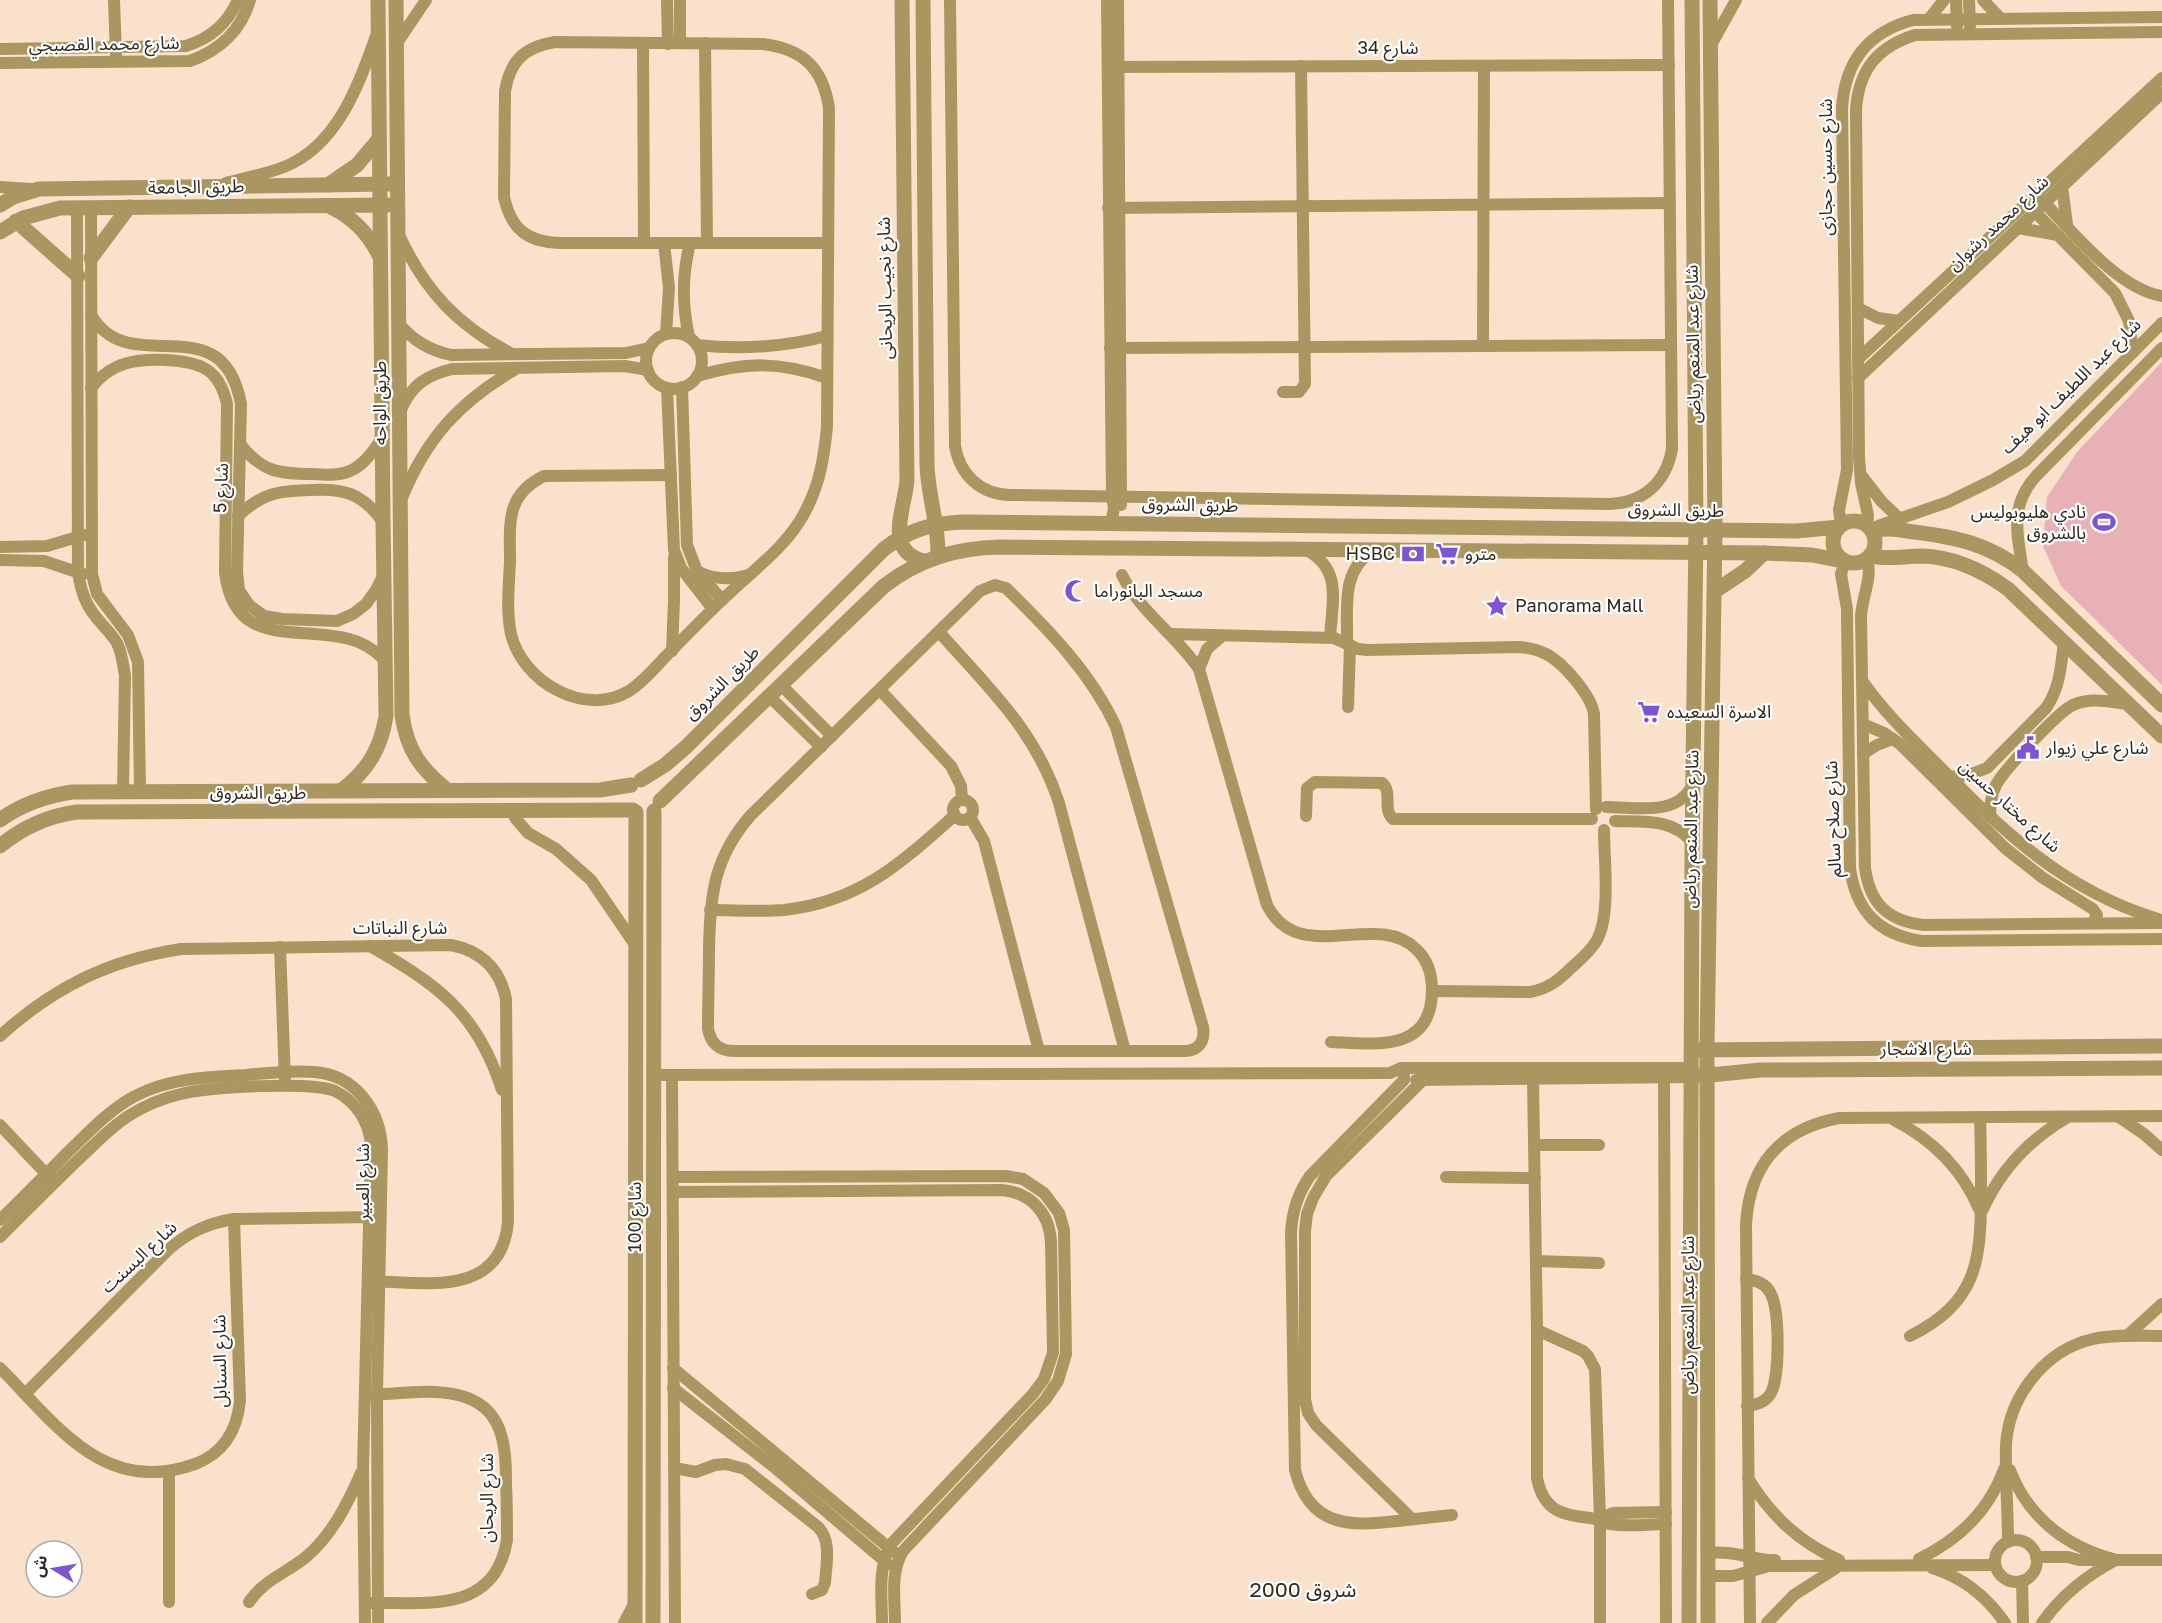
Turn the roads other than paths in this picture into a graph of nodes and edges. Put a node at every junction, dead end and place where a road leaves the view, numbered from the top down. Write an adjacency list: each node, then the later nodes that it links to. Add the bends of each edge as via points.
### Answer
1 (114, 0): 35 (street)
2 (238, 0): 35 (street, شارع محمد القصبجي, via 224,24 200,41 186,46)
3 (250, 0): 37 (street, شارع محمد القصبجي, via 230,38 205,56 190,61)
4 (378, 0): 26 (street, طريق الواحه)
5 (396, 0): 32 (street, طريق الواحه)
6 (426, 0): 32 (street)
7 (667, 0): 33 (street)
8 (680, 0): 33 (street)
9 (902, 0): 80 (street, شارع نجيب الريحانى)
10 (923, 0): 79 (street)
11 (950, 0): 123 (street, via 956,455 969,479 992,493)
12 (1107, 0): 42 (street)
13 (1118, 0): 42 (street)
14 (1668, 0): 39 (street)
15 (1692, 0): 75 (street, شارع عبد المنعم رياض)
16 (1710, 0): 34 (street, شارع عبد المنعم رياض)
17 (1736, 0): 34 (street)
18 (1944, 0): 23 (street)
19 (1956, 0): 24 (street)
20 (1969, 0): 24 (street)
21 (1983, 0): 25 (street)
22 (2162, 17): 25 (street, شارع حسين حجازى)
23 (1929, 19): 24 (street, شارع حسين حجازى); 100 (street, شارع حسين حجازى, via 1899,24 1872,40 1853,63 1843,93)
24 (1963, 19): 25 (street, شارع حسين حجازى); 28 (street); 29 (street)
25 (2001, 19)
26 (378, 29): 45 (street, طريق الواحه); 49 (street, via 359,84 320,143 284,167)
27 (2162, 32): 29 (street, شارع حسين حجازى)
28 (1957, 33): 29 (street, شارع حسين حجازى); 83 (street, شارع حسين حجازى, via 1901,39 1877,56 1861,80 1856,109)
29 (1970, 33)
30 (643, 43): 33 (street); 69 (street); 69 (street, via 540,44 515,62 505,92 504,196 507,213 516,226 528,237 544,243)
31 (705, 43): 33 (street); 72 (street); 73 (street, via 780,46 802,57 820,76 829,108)
32 (397, 44): 48 (street, طريق الواحه)
33 (674, 44)
34 (1710, 46): 74 (street, شارع عبد المنعم رياض)
35 (115, 48): 36 (street, شارع محمد القصبجي); 37 (street)
36 (0, 49)
37 (116, 62): 38 (street, شارع محمد القصبجي)
38 (0, 63)
39 (1669, 65): 41 (street, شارع 34); 53 (street)
40 (1301, 66): 41 (street, شارع 34); 42 (street, شارع 34); 60 (street)
41 (1484, 66): 59 (street)
42 (1113, 67): 63 (street)
43 (2162, 78): 54 (street, شارع محمد رشوان)
44 (2162, 93): 51 (street, شارع محمد رشوان)
45 (379, 139): 46 (street, via 357,165); 47 (street, طريق الواحه)
46 (328, 184): 47 (street, طريق الجامعة); 49 (street, طريق الجامعة)
47 (380, 184): 48 (street, طريق الجامعة); 57 (street, طريق الواحه)
48 (398, 184): 58 (street, طريق الواحه)
49 (213, 186): 52 (street, طريق الجامعة)
50 (0, 187): 52 (street)
51 (2062, 187): 54 (street, شارع محمد رشوان); 66 (street)
52 (39, 189): 55 (street, طريق الجامعة)
53 (1670, 203): 59 (street); 92 (street)
54 (2036, 203): 65 (street, شارع محمد رشوان); 66 (street); 85 (street, شارع محمد رشوان)
55 (0, 205)
56 (329, 205): 57 (street, طريق الجامعة); 62 (street, طريق الجامعة); 77 (street, via 360,226)
57 (380, 205): 58 (street, طريق الجامعة); 77 (street, طريق الواحه)
58 (398, 205): 68 (street, طريق الواحه)
59 (1484, 205): 60 (street); 93 (street)
60 (1303, 206): 63 (street); 94 (street)
61 (84, 207): 62 (street, طريق الجامعة); 64 (street, طريق الجامعة, via 45,211); 76 (street); 78 (street)
62 (129, 207): 76 (street)
63 (1114, 208): 96 (street)
64 (16, 221): 67 (street, طريق الجامعة); 78 (street)
65 (2018, 228): 66 (street); 106 (street, شارع محمد رشوان)
66 (2063, 230): 82 (street, via 2126,282); 98 (street, via 2115,293 2129,321)
67 (0, 232)
68 (398, 234): 87 (street, طريق الواحه); 99 (street, via 410,260 444,306 473,330)
69 (644, 243): 70 (street)
70 (664, 243): 71 (street); 88 (street, via 669,288)
71 (690, 243): 72 (street); 90 (street, via 683,290 684,313)
72 (707, 243): 73 (street)
73 (827, 243): 89 (street)
74 (1711, 247): 75 (street); 134 (street, شارع عبد المنعم رياض)
75 (1693, 248): 133 (street, شارع عبد المنعم رياض)
76 (91, 258): 81 (street)
77 (380, 258): 111 (street, طريق الواحه)
78 (78, 284): 81 (street); 135 (street)
79 (925, 286): 80 (street); 116 (street)
80 (905, 287): 117 (street, شارع نجيب الريحانى)
81 (91, 292): 84 (street)
82 (2162, 296)
83 (1858, 308): 85 (street, via 1878,318); 100 (street, شارع حسين حجازى)
84 (91, 315): 91 (street, via 107,334); 108 (street)
85 (1899, 321): 100 (street, شارع محمد رشوان)
86 (2162, 322): 98 (street, شارع عبد اللطيف ابو هيف)
87 (399, 324): 99 (street, via 422,345 451,355); 112 (street, طريق الواحه)
88 (666, 334): 90 (street, via 682,333); 95 (street)
89 (827, 336): 90 (street, via 795,344 741,349); 105 (street)
90 (693, 341): 104 (street, via 702,360)
91 (122, 342): 101 (street); 114 (street, شارع 5, via 192,347 216,358 236,384)
92 (1671, 345): 93 (street); 123 (street, via 1670,460 1652,489 1631,501 1609,504)
93 (1483, 346): 94 (street)
94 (1305, 347): 96 (street); 110 (street, via 1303,389 1299,393)
95 (649, 348): 99 (street, via 626,353); 103 (street)
96 (1115, 348): 123 (street)
97 (2162, 348): 122 (street, شارع عبد اللطيف ابو هيف)
98 (2133, 352): 119 (street, شارع عبد اللطيف ابو هيف)
99 (518, 355): 102 (street)
100 (1854, 363): 106 (street, شارع حسين حجازى); 130 (street, شارع حسين حجازى)
101 (121, 364): 108 (street, شارع 5); 113 (street, شارع 5, via 141,359 197,363 218,379 225,391)
102 (520, 369): 103 (street, via 625,366); 112 (street, via 452,369 435,373 419,382); 124 (street, via 490,384 445,424 412,474)
103 (648, 370): 109 (street, via 652,378)
104 (698, 376): 105 (street, via 750,364 802,369); 107 (street)
105 (827, 378): 156 (street, via 824,456 817,485 789,537)
106 (1858, 378): 120 (street, شارع حسين حجازى)
107 (682, 387): 109 (street); 151 (street, via 685,530)
108 (91, 388): 135 (street)
109 (667, 388): 121 (street)
110 (1283, 392)
111 (382, 405): 112 (street); 115 (street, طريق الواحه)
112 (400, 409): 124 (street, طريق الواحه)
113 (228, 417): 114 (street); 132 (street, شارع 5)
114 (241, 417): 118 (street, شارع 5)
115 (382, 438): 118 (street, via 364,462 335,475 274,472 249,456); 127 (street, طريق الواحه)
116 (926, 441): 117 (street); 128 (street, via 928,489)
117 (906, 442): 137 (street, شارع نجيب الريحانى, via 906,491)
118 (240, 444): 125 (street, شارع 5)
119 (2015, 467): 122 (street, via 2021,478); 126 (street, شارع عبد اللطيف ابو هيف, via 1948,502)
120 (1859, 472): 126 (street); 131 (street, شارع حسين حجازى)
121 (671, 475): 141 (street); 168 (street, via 559,475 544,476 530,483 512,508 508,614 520,656 534,674 551,688 572,696 609,699 627,692)
122 (2030, 483): 152 (street, شارع عبد اللطيف ابو هيف, via 2016,526)
123 (1117, 497): 129 (street, via 1121,508)
124 (400, 502): 136 (street, طريق الواحه)
125 (238, 516): 127 (street, via 259,498 272,493 334,489 362,500); 132 (street, شارع 5)
126 (1900, 519): 131 (street, شارع عبد اللطيف ابو هيف)
127 (382, 522): 138 (street, طريق الواحه)
128 (935, 524): 129 (street, طريق الشروق); 137 (street, طريق الشروق); 148 (street, via 938,543)
129 (1118, 524): 133 (street, طريق الشروق); 140 (street)
130 (1840, 526): 131 (street, via 1854,521); 134 (street, طريق الشروق, via 1796,531); 150 (street, via 1833,545)
131 (1870, 528): 147 (street, via 1875,543); 152 (street, via 1967,540 1994,551)
132 (232, 529): 160 (street, شارع 5, via 240,590 249,605 264,616); 163 (street, شارع 5, via 225,572 227,590 247,620 280,632)
133 (1696, 530): 134 (street, طريق الشروق); 144 (street, شارع عبد المنعم رياض)
134 (1715, 530): 145 (street, شارع عبد المنعم رياض)
135 (85, 535): 139 (street, via 46,546); 153 (street); 154 (street)
136 (401, 538): 138 (street); 175 (street, طريق الواحه)
137 (899, 538): 148 (street, via 908,553); 190 (street, طريق الشروق, via 870,562 686,747)
138 (383, 539): 155 (street, طريق الواحه)
139 (2, 545)
140 (1118, 548): 142 (street); 148 (street, via 980,548)
141 (674, 550): 159 (street, via 681,568); 168 (street)
142 (1306, 550): 143 (street); 165 (street, via 1325,564 1332,578)
143 (1373, 550): 144 (street); 167 (street, via 1355,566 1350,581)
144 (1696, 553): 145 (street); 184 (street, شارع عبد المنعم رياض)
145 (1715, 553): 146 (street); 158 (street, شارع عبد المنعم رياض)
146 (1764, 553): 150 (street); 158 (street, via 1736,579)
147 (1869, 557): 150 (street, via 1856,563); 166 (street, via 1923,556 1977,569 2008,589); 171 (street, شارع صلاح سالم, via 1869,578 1861,608)
148 (931, 559): 172 (street, via 884,586)
149 (2, 561): 153 (street, via 44,561)
150 (1844, 561): 214 (street, شارع صلاح سالم, via 1841,574 1847,609 1850,868 1852,884 1866,913 1891,933 1921,942)
151 (697, 571): 156 (street, via 722,579); 159 (street)
152 (2023, 571): 178 (street)
153 (78, 573): 154 (street); 194 (street, via 86,602 117,643 122,659)
154 (92, 574): 195 (street, via 98,594 128,635 138,662)
155 (383, 575): 160 (street, via 366,604); 169 (street, طريق الواحه)
156 (750, 575): 159 (street)
157 (1122, 576): 162 (street, via 1134,595)
158 (1715, 591): 186 (street, شارع عبد المنعم رياض)
159 (717, 605): 168 (street)
160 (337, 621): 163 (street)
161 (939, 632): 173 (street); 226 (street, via 1012,713 1048,772); 226 (street, via 985,588 1006,588 1069,654 1112,718 1204,1032 1199,1046 1191,1051)
162 (1171, 634): 164 (street); 170 (street)
163 (338, 636): 169 (street, شارع 5, via 363,644)
164 (1222, 636): 165 (street); 170 (street, via 1207,649)
165 (1330, 638): 167 (street)
166 (2064, 642): 177 (street); 189 (street, via 2060,680 2046,708 1987,768 1969,776)
167 (1348, 644): 179 (street); 200 (street, via 1367,650 1520,647 1553,658 1585,691 1593,707)
168 (672, 651)
169 (384, 659): 176 (street, طريق الواحه)
170 (1200, 669): 218 (street, via 1266,905 1276,920 1306,935 1401,938 1425,960)
171 (1862, 681): 181 (street, شارع صلاح سالم); 189 (street, شارع مختار حسين, via 1887,714)
172 (781, 685): 174 (street); 182 (street)
173 (880, 690): 182 (street); 196 (street, via 951,766 961,786)
174 (769, 696): 187 (street); 197 (street)
175 (402, 698): 176 (street); 193 (street, طريق الواحه, via 404,731 413,754 428,775)
176 (386, 699): 192 (street, طريق الواحه, via 384,732 378,749 357,779)
177 (2128, 704): 180 (street); 204 (street, via 2085,701 2064,710 2000,778 1992,796)
178 (2162, 706): 180 (street)
179 (1348, 707)
180 (2148, 723): 183 (street)
181 (1863, 724): 185 (street, شارع مختار حسين); 188 (street, شارع صلاح سالم)
182 (832, 736): 187 (street)
183 (2162, 736)
184 (1694, 740): 186 (street); 191 (street, شارع عبد المنعم رياض)
185 (1893, 740): 188 (street); 213 (street, شارع مختار حسين, via 2011,854 2095,910 2097,918)
186 (1711, 741): 210 (street, شارع عبد المنعم رياض)
187 (821, 747): 211 (street, via 735,834 717,870)
188 (1863, 754): 213 (street, شارع صلاح سالم, via 1867,883 1873,897 1895,918 1924,925)
189 (1949, 777): 204 (street, شارع مختار حسين)
190 (636, 783): 193 (street, طريق الشروق, via 600,790); 197 (street, via 646,780 656,785 661,795); 199 (street, via 628,790 627,801)
191 (1693, 784): 200 (street, via 1682,800 1670,806); 209 (street, شارع عبد المنعم رياض)
192 (342, 790): 193 (street, طريق الشروق); 195 (street, طريق الشروق)
193 (447, 790)
194 (123, 791): 195 (street, طريق الشروق); 205 (street, طريق الشروق, via 54,795 24,805)
195 (140, 791)
196 (962, 800): 201 (street, via 955,804); 203 (street, via 973,807)
197 (657, 806): 199 (street, via 645,814); 234 (street, شارع 100)
198 (512, 811): 199 (street, طريق الشروق); 208 (street, طريق الشروق, via 77,812 41,820); 216 (street, via 528,833 556,849 591,880)
199 (634, 811): 216 (street, شارع 100)
200 (1598, 812): 202 (street, via 1393,819 1388,813 1387,788 1380,782 1312,783 1306,791); 206 (street, via 1614,814); 207 (street, via 1595,826)
201 (955, 815): 203 (street, via 962,820); 211 (street, via 885,874 836,898 783,910)
202 (1306, 816)
203 (970, 817): 225 (street, via 984,841)
204 (1990, 817): 212 (street, شارع مختار حسين, via 2076,884)
205 (0, 820)
206 (1615, 821): 207 (street); 209 (street, via 1670,825 1682,831)
207 (1604, 830): 218 (street, via 1605,909 1602,928 1588,953 1558,981 1530,992)
208 (0, 846)
209 (1692, 847): 210 (street); 223 (street, شارع عبد المنعم رياض)
210 (1710, 852): 224 (street, شارع عبد المنعم رياض)
211 (710, 910): 225 (street, via 708,1028 712,1041 722,1049)
212 (2162, 921): 213 (street, شارع صلاح سالم)
213 (2093, 923)
214 (2162, 939)
215 (369, 946): 217 (street, شارع النباتات); 239 (street, via 419,975 458,1008 486,1050); 239 (street, شارع النباتات, via 451,945 474,952 492,967 506,999)
216 (636, 946): 313 (street, شارع 100)
217 (280, 947): 219 (street, شارع النباتات, via 182,949 132,958 62,989); 229 (street)
218 (1432, 991): 220 (street, via 1427,1017 1417,1031 1402,1040 1386,1044)
219 (0, 1036)
220 (1331, 1042)
221 (2134, 1046): 222 (street, شارع الاشجار); 224 (street, شارع الاشجار); 227 (street)
222 (2162, 1046)
223 (1692, 1050): 224 (street, شارع الاشجار); 230 (street, شارع عبد المنعم رياض)
224 (1707, 1050): 236 (street, شارع عبد المنعم رياض)
225 (1040, 1051): 226 (street)
226 (1125, 1052)
227 (2134, 1068): 228 (street, شارع الاشجار); 236 (street, شارع الاشجار, via 1761,1070)
228 (2162, 1068)
229 (285, 1072): 238 (street); 252 (street, شارع العبير, via 198,1077 150,1089 107,1115); 257 (street, شارع العبير, via 328,1074 351,1085 368,1103 382,1137)
230 (1691, 1073): 233 (street); 236 (street, شارع الاشجار); 293 (street, شارع عبد المنعم رياض)
231 (1404, 1074): 232 (street); 235 (street, via 1398,1068 1390,1073); 272 (street, via 1317,1168 1296,1203 1291,1233)
232 (1423, 1074): 233 (street); 237 (street); 272 (street, via 1326,1176 1313,1198 1305,1232)
233 (1664, 1074): 237 (street); 287 (street)
234 (654, 1075): 235 (street); 318 (street, شارع 100)
235 (672, 1075): 249 (street)
236 (1708, 1075): 292 (street, شارع عبد المنعم رياض)
237 (1533, 1080): 246 (street)
238 (286, 1086): 252 (street, شارع العبير, via 199,1090 155,1102 131,1114); 257 (street, شارع العبير, via 333,1090 363,1116 370,1135)
239 (506, 1099): 264 (street, شارع النباتات, via 508,1222 505,1242 493,1263 463,1281)
240 (2162, 1116): 243 (street)
241 (1980, 1117): 242 (street); 244 (street); 256 (street)
242 (2068, 1117): 243 (street); 256 (street, via 2016,1157)
243 (2118, 1117): 248 (street)
244 (1890, 1118): 256 (street, via 1946,1156); 263 (street, via 1820,1122 1785,1139 1771,1153 1752,1186 1747,1205)
245 (0, 1125): 252 (street)
246 (1534, 1145): 247 (street); 253 (street)
247 (1599, 1145)
248 (2162, 1150)
249 (673, 1177): 250 (street); 255 (street)
250 (841, 1177): 254 (street); 294 (street, via 1015,1177 1044,1193 1059,1214 1064,1230 1066,1354 1058,1381 1045,1400)
251 (1446, 1177): 253 (street)
252 (50, 1178): 259 (street, شارع العبير); 260 (street, شارع العبير)
253 (1535, 1178): 261 (street)
254 (842, 1190): 255 (street); 291 (street, via 1010,1191 1023,1195 1040,1209 1051,1235 1053,1353 1044,1379)
255 (673, 1192): 271 (street)
256 (1981, 1213): 267 (street, via 1980,1250 1967,1286 1943,1316)
257 (375, 1217): 258 (street, شارع البسنت); 264 (street, شارع العبير)
258 (234, 1219): 274 (street, شارع البسنت, via 199,1228 183,1237); 281 (street, شارع السنابل, via 239,1416 217,1452)
259 (0, 1220)
260 (0, 1237)
261 (1536, 1261): 262 (street); 266 (street)
262 (1599, 1263)
263 (1746, 1279): 276 (street); 276 (street, via 1763,1284 1771,1293 1778,1350 1770,1394 1761,1403)
264 (374, 1282): 275 (street, شارع العبير)
265 (2162, 1304): 268 (street)
266 (1537, 1330): 289 (street, via 1583,1351 1595,1369); 289 (street, via 1538,1486 1546,1502 1560,1512 1576,1518)
267 (1910, 1336)
268 (2127, 1336): 269 (street); 277 (street, via 2082,1342 2043,1366 2013,1411)
269 (2162, 1336)
270 (0, 1368): 274 (street, شارع السنابل)
271 (673, 1368): 273 (street); 278 (street)
272 (1299, 1380): 288 (street, via 1312,1419); 288 (street, via 1295,1470 1314,1508 1331,1519 1350,1524)
273 (674, 1388): 278 (street); 279 (street)
274 (26, 1394): 281 (street, شارع السنابل, via 95,1458 128,1469)
275 (371, 1395): 280 (street, شارع العبير); 311 (street, شارع العبير); 311 (street, شارع الريحان, via 429,1393 471,1399 492,1416 506,1451 505,1554 491,1580 468,1597 454,1601)
276 (1747, 1406): 282 (street)
277 (2007, 1462): 290 (street); 296 (street, via 2021,1494 2043,1521 2071,1542); 300 (street, via 1993,1493 1973,1520)
278 (777, 1465): 283 (street); 284 (street); 291 (street)
279 (674, 1468): 283 (street, via 696,1472 715,1465 733,1465); 319 (street)
280 (363, 1469): 310 (street, via 320,1544 264,1584); 312 (street, شارع العبير)
281 (169, 1471): 309 (street)
282 (1748, 1478): 295 (street); 302 (street, via 1768,1508 1793,1533)
283 (764, 1483): 285 (street)
284 (816, 1503): 285 (street); 298 (street)
285 (804, 1515): 308 (street, via 821,1530 826,1542 825,1586)
286 (1452, 1515): 288 (street)
287 (1666, 1518): 289 (street, via 1612,1524); 323 (street)
288 (1412, 1519)
289 (1600, 1519): 322 (street)
290 (2008, 1542): 299 (street, via 2026,1543 2034,1551); 301 (street, via 2001,1547)
291 (889, 1548): 294 (street); 298 (street)
292 (1708, 1553): 293 (street); 295 (street); 306 (street, شارع عبد المنعم رياض)
293 (1689, 1554): 305 (street, شارع عبد المنعم رياض)
294 (900, 1556): 303 (street)
295 (1749, 1556): 302 (street); 304 (street)
296 (2117, 1560): 297 (street); 299 (street, via 2079,1560 2068,1564); 330 (street, via 2078,1585)
297 (2162, 1560)
298 (884, 1561): 303 (street); 320 (street)
299 (2036, 1561): 307 (street, via 2032,1575)
300 (1922, 1562): 301 (street); 302 (street); 328 (street, via 1974,1589)
301 (1995, 1562): 307 (street, via 2000,1576 2010,1582)
302 (1839, 1563): 304 (street, via 1769,1566); 327 (street, via 1801,1589)
303 (895, 1570): 321 (street)
304 (1749, 1572): 306 (street); 326 (street)
305 (1689, 1575): 306 (street); 324 (street, شارع عبد المنعم رياض)
306 (1708, 1576): 325 (street, شارع عبد المنعم رياض)
307 (2022, 1581): 329 (street)
308 (813, 1594)
309 (169, 1602)
310 (249, 1602)
311 (378, 1602): 312 (street, شارع الريحان); 315 (street, شارع العبير)
312 (364, 1603): 314 (street, شارع العبير)
313 (635, 1603): 316 (street); 317 (street, شارع 100)
314 (364, 1623)
315 (378, 1623)
316 (624, 1623)
317 (635, 1623)
318 (653, 1623)
319 (675, 1623)
320 (882, 1623)
321 (895, 1623)
322 (1600, 1623)
323 (1666, 1623)
324 (1689, 1623)
325 (1708, 1623)
326 (1750, 1623)
327 (1767, 1623)
328 (2005, 1623)
329 (2023, 1623)
330 (2042, 1623)

